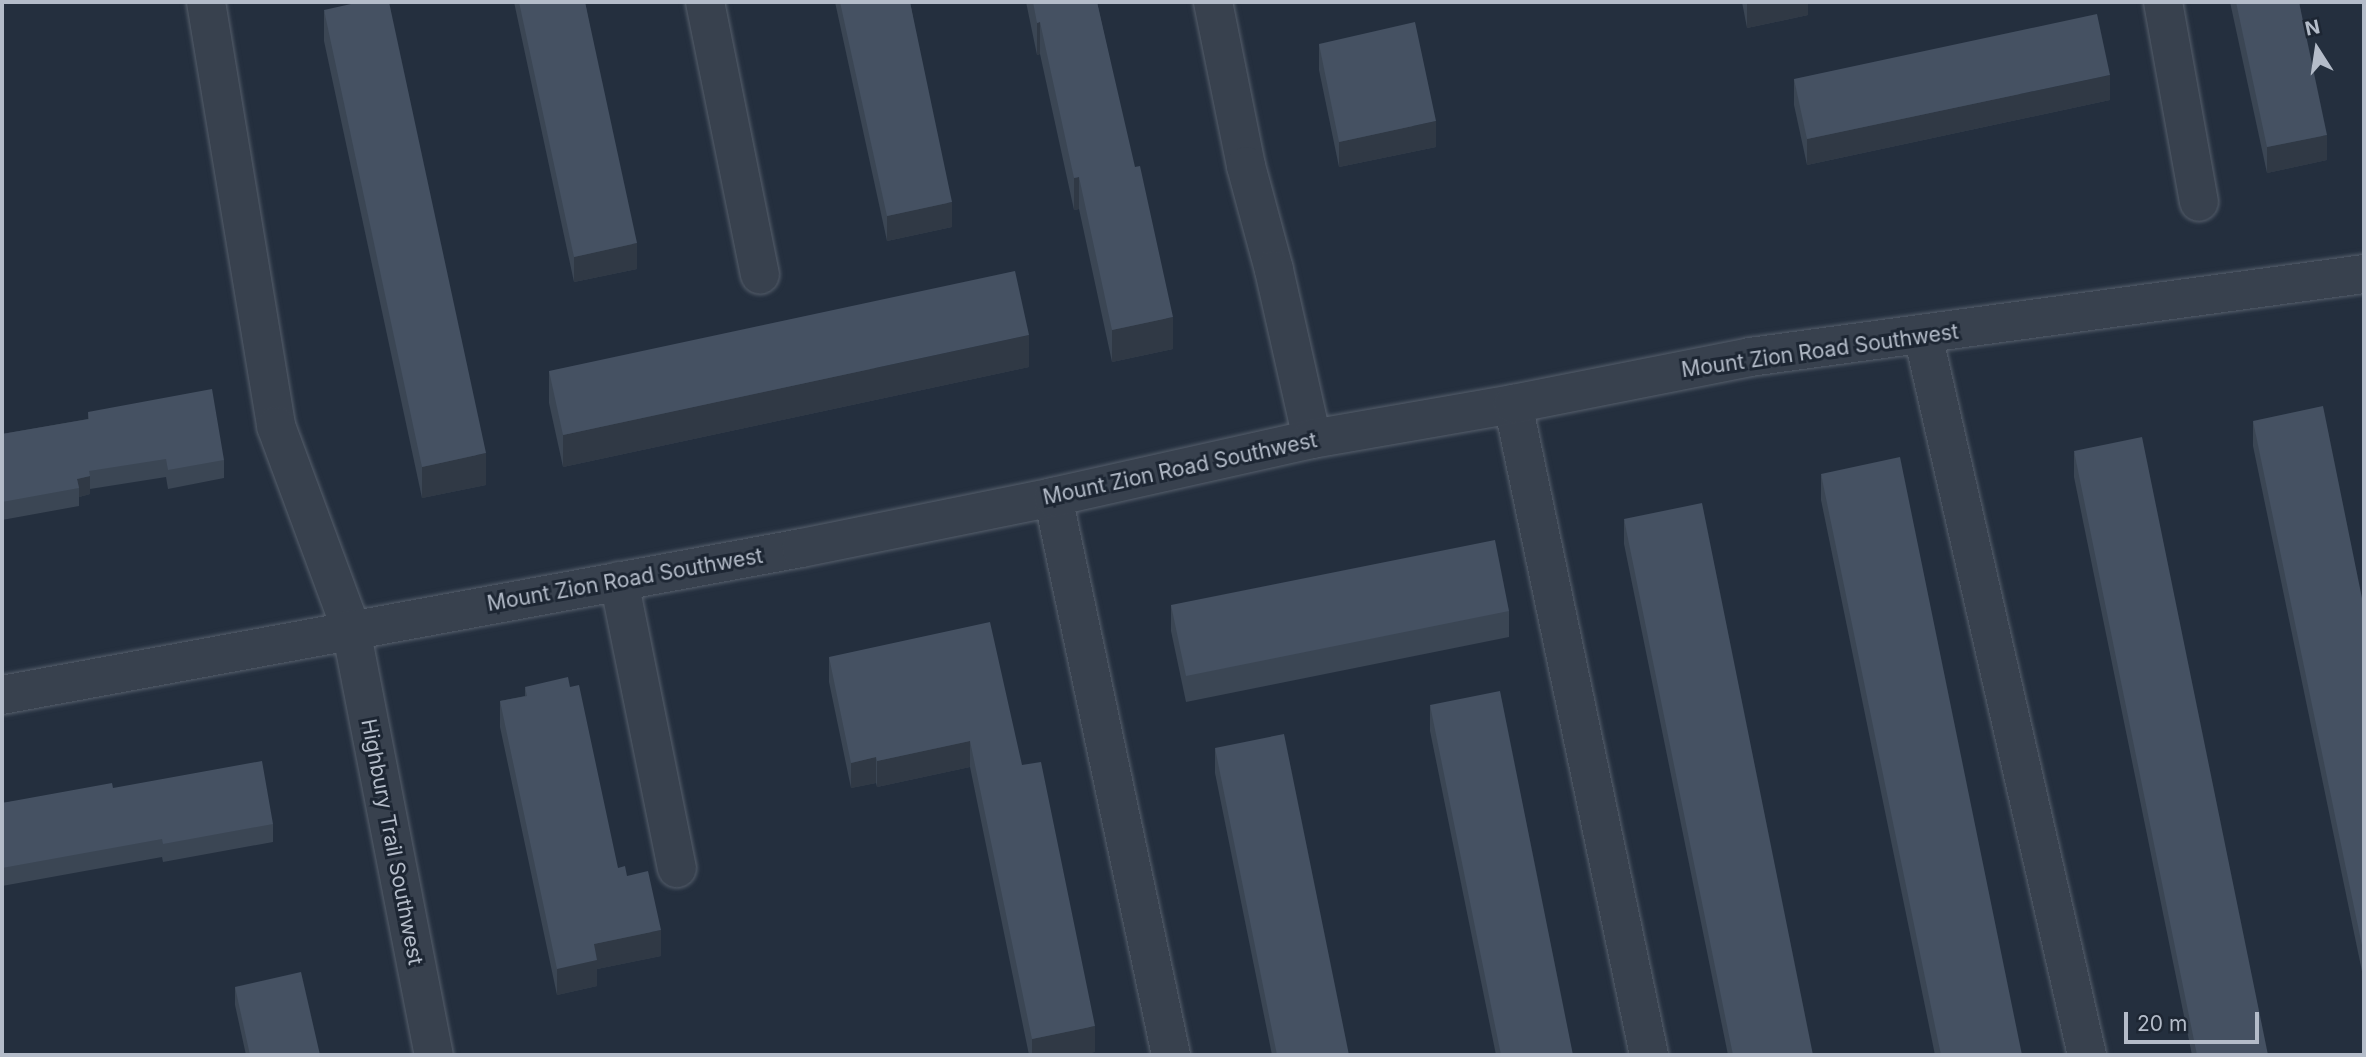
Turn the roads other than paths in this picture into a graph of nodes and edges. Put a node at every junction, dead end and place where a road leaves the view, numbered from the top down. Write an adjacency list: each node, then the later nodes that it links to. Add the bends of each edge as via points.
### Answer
1 (206, 2): 13 (street, Highbury Trail Southwest, via 276,426)
2 (705, 2): 6 (street)
3 (1213, 2): 10 (street, via 1246,166)
4 (2163, 2): 5 (street)
5 (2199, 202)
6 (760, 274)
7 (2364, 274): 8 (street, Mount Zion Road Southwest)
8 (1923, 335): 9 (street, Mount Zion Road Southwest, via 1750,357); 19 (street)
9 (1513, 404): 10 (street, Mount Zion Road Southwest); 18 (street)
10 (1312, 439): 11 (street, Mount Zion Road Southwest)
11 (1053, 497): 12 (street, Mount Zion Road Southwest); 17 (street)
12 (619, 581): 13 (street, Mount Zion Road Southwest); 15 (street)
13 (351, 629): 14 (street, Mount Zion Road Southwest); 16 (street, Highbury Trail Southwest)
14 (2, 695)
15 (677, 868)
16 (434, 1055)
17 (1171, 1055)
18 (1649, 1055)
19 (2087, 1055)

